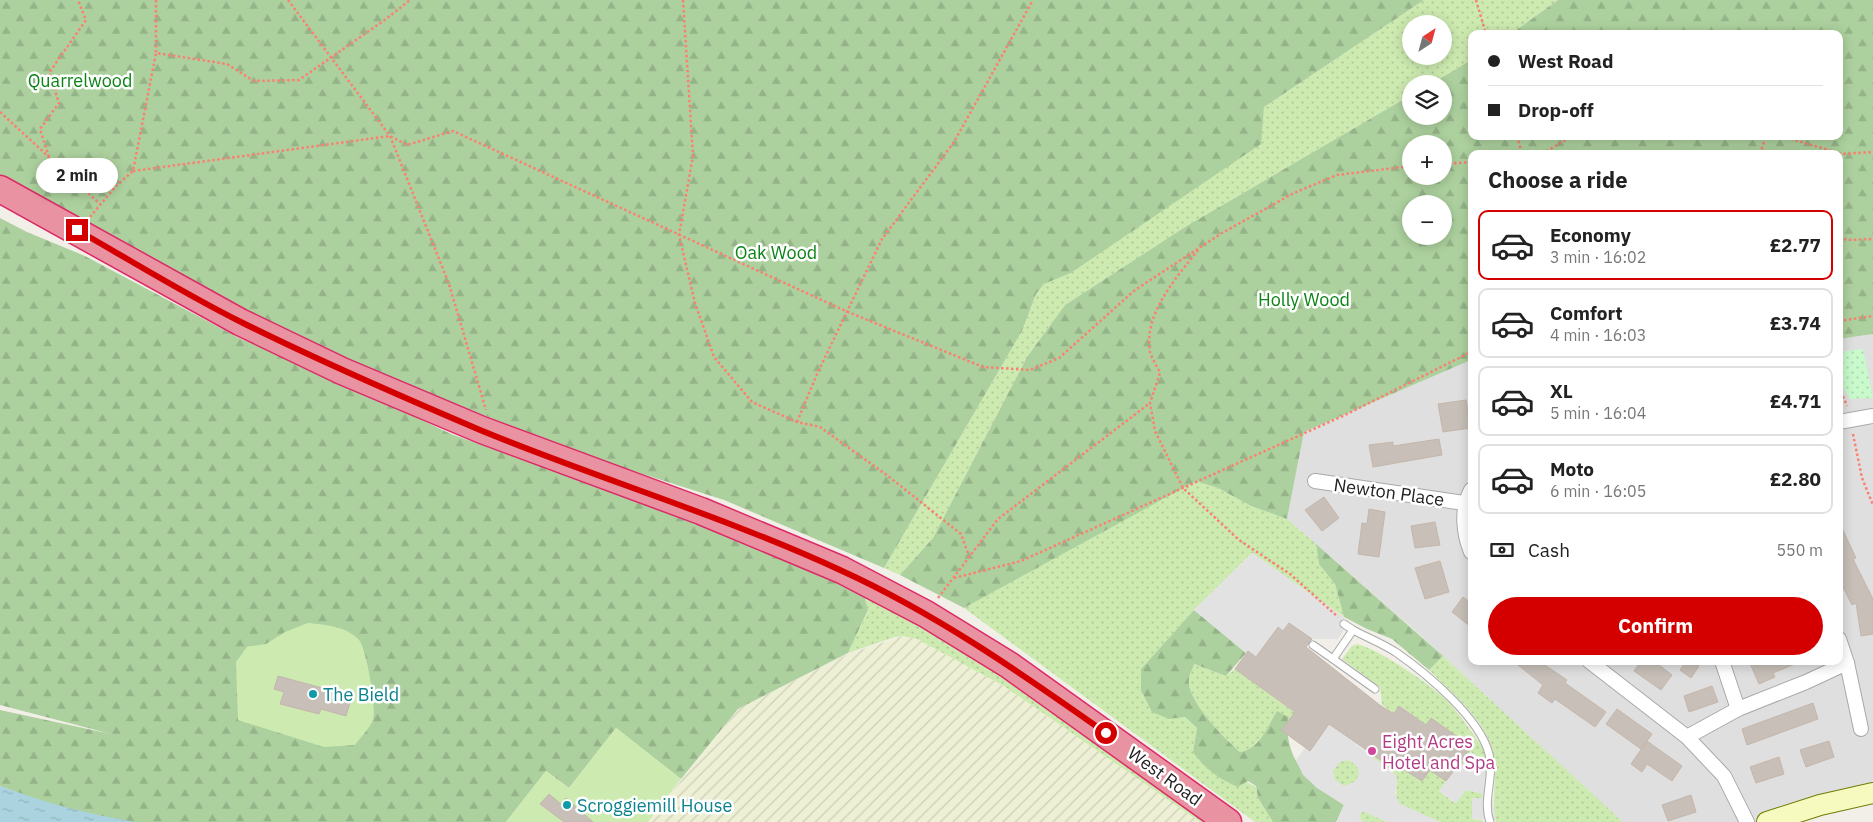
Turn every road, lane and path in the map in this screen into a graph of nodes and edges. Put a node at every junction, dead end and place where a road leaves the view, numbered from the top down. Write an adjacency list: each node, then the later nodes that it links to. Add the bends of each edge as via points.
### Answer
1 (78, 0): 19 (path, via 86,20 49,73 59,103 40,129)
2 (156, 0): 9 (path)
3 (288, 0): 10 (path)
4 (410, 0): 10 (path)
5 (683, 0): 27 (path, via 693,156)
6 (1034, 0): 31 (path, via 954,142 882,239)
7 (1476, 0): 8 (path)
8 (1485, 30)
9 (156, 53): 10 (path, via 227,64 254,81 299,80); 23 (path)
10 (332, 56): 12 (path)
11 (0, 112): 19 (path)
12 (390, 136): 23 (path); 27 (path, via 407,146 453,131); 39 (path, via 449,284)
13 (1565, 140): 15 (path)
14 (1795, 140): 16 (path)
15 (1549, 150)
16 (1828, 150)
17 (1873, 152): 18 (path)
18 (1843, 154)
19 (49, 157): 25 (path)
20 (1468, 162): 21 (path)
21 (1452, 163)
22 (1402, 167): 30 (path, via 1337,175 1294,193)
23 (133, 171): 25 (path)
24 (0, 189): 39 (highway, West Road, via 240,322 342,371)
25 (100, 204): 26 (path)
26 (88, 218)
27 (679, 235): 31 (path); 38 (path, via 695,303 714,357 752,402)
28 (1843, 239): 29 (path)
29 (1873, 239)
30 (1201, 247): 31 (path, via 1135,290 1059,358 1030,370 983,367); 35 (path, via 1167,289 1151,328 1150,352 1160,373)
31 (848, 312): 38 (path)
32 (1873, 316): 33 (path)
33 (1843, 320)
34 (1468, 354): 41 (path, via 1347,414)
35 (1150, 403): 41 (path, via 1155,431); 46 (path, via 998,519)
36 (1873, 416): 37 (street)
37 (1845, 421): 44 (path)
38 (797, 422): 46 (path, via 820,427 888,476 961,534)
39 (492, 435): 48 (highway, West Road, via 701,511 842,570)
40 (1315, 481): 43 (street, Newton Place)
41 (1183, 488): 47 (path, via 1021,561); 49 (path, via 1239,540 1290,574)
42 (1468, 496): 43 (street)
43 (1464, 503): 45 (street)
44 (1873, 505)
45 (1468, 542)
46 (969, 556): 47 (path)
47 (954, 578): 48 (path)
48 (926, 614): 64 (highway, West Road, via 1009,665)
49 (1344, 624): 50 (lane)
50 (1353, 630): 53 (lane); 65 (lane, via 1396,653 1435,682 1474,725 1491,761 1487,808)
51 (1313, 644): 53 (lane)
52 (1843, 651): 54 (street)
53 (1333, 659): 59 (lane)
54 (1847, 663): 58 (street); 61 (street)
55 (1595, 665): 62 (street)
56 (1723, 665): 60 (street)
57 (1843, 665): 60 (street)
58 (1843, 665)
59 (1375, 689)
60 (1738, 708): 62 (street)
61 (1861, 729)
62 (1687, 737): 66 (street, via 1724,776)
63 (1873, 793): 67 (street)
64 (1228, 822)
65 (1490, 822)
66 (1747, 822)
67 (1767, 822)

